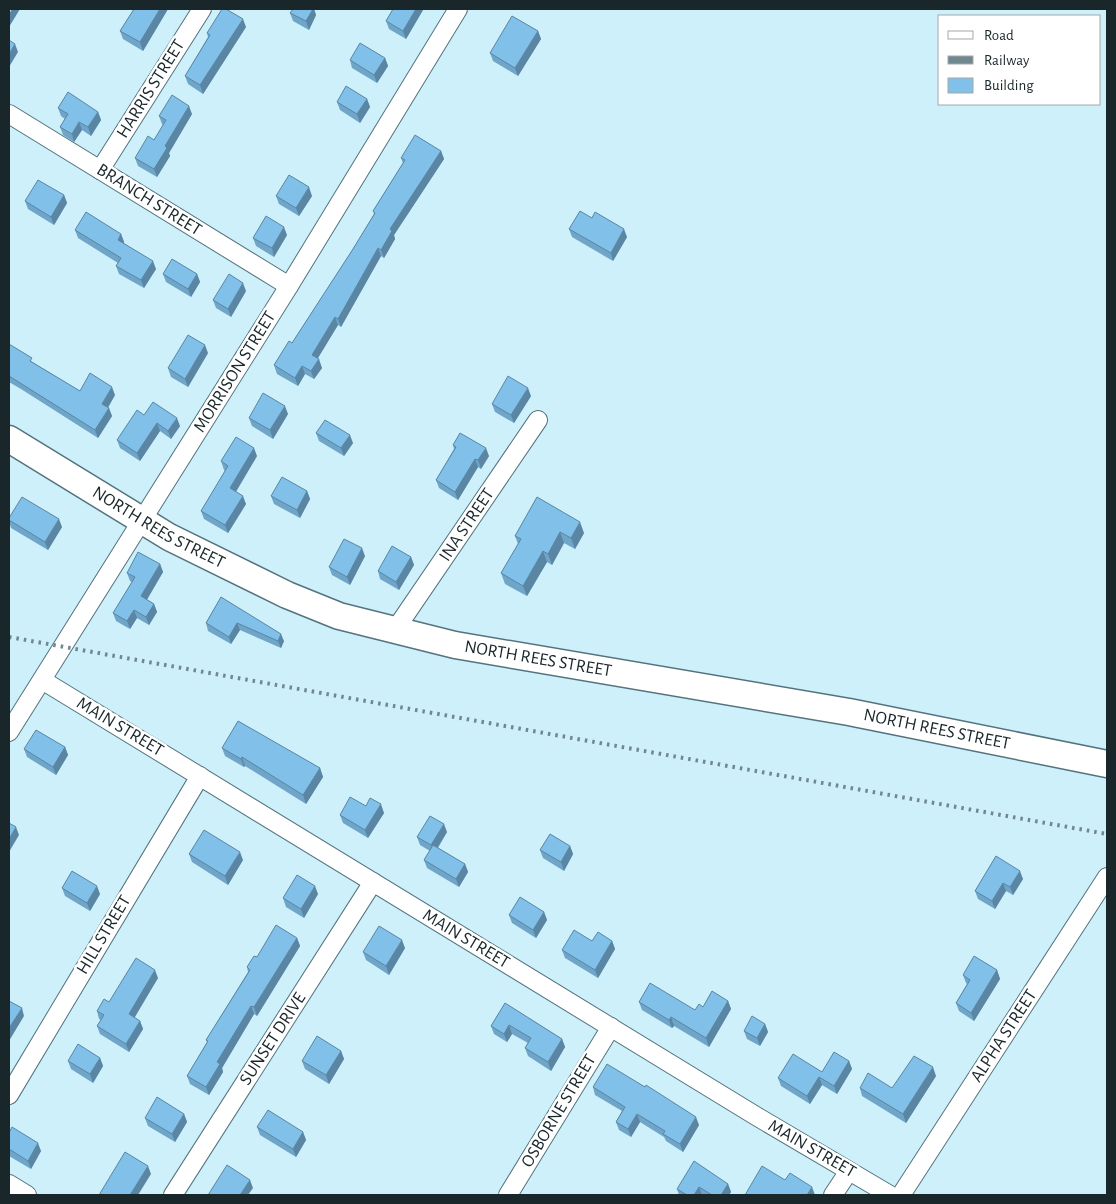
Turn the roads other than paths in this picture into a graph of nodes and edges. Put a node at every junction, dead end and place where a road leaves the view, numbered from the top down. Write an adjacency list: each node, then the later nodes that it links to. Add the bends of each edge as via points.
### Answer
1 (202, 9): 4 (street, HARRIS STREET)
2 (458, 9): 5 (street, MORRISON STREET)
3 (9, 114): 4 (street, BRANCH STREET)
4 (100, 170): 5 (street, BRANCH STREET)
5 (289, 286): 8 (street, MORRISON STREET)
6 (538, 420): 9 (street, INA STREET)
7 (9, 439): 8 (main road, NORTH REES STREET)
8 (142, 521): 9 (main road, NORTH REES STREET, via 287,595 339,616); 10 (street, MORRISON STREET)
9 (395, 630): 12 (main road, NORTH REES STREET, via 455,645 849,712)
10 (42, 680): 11 (street, MORRISON STREET); 13 (street, MAIN STREET)
11 (9, 732)
12 (1107, 764)
13 (200, 776): 15 (street, MAIN STREET); 17 (street, HILL STREET)
14 (1107, 877): 25 (street, ALPHA STREET)
15 (374, 882): 16 (street, MAIN STREET); 21 (street, SUNSET DRIVE)
16 (610, 1027): 18 (street, MAIN STREET); 22 (street, OSBORNE STREET)
17 (9, 1094)
18 (849, 1171): 23 (street); 24 (street, MAIN STREET)
19 (9, 1184): 20 (street)
20 (27, 1195)
21 (173, 1195)
22 (508, 1195)
23 (833, 1195)
24 (890, 1195)
25 (902, 1195)

